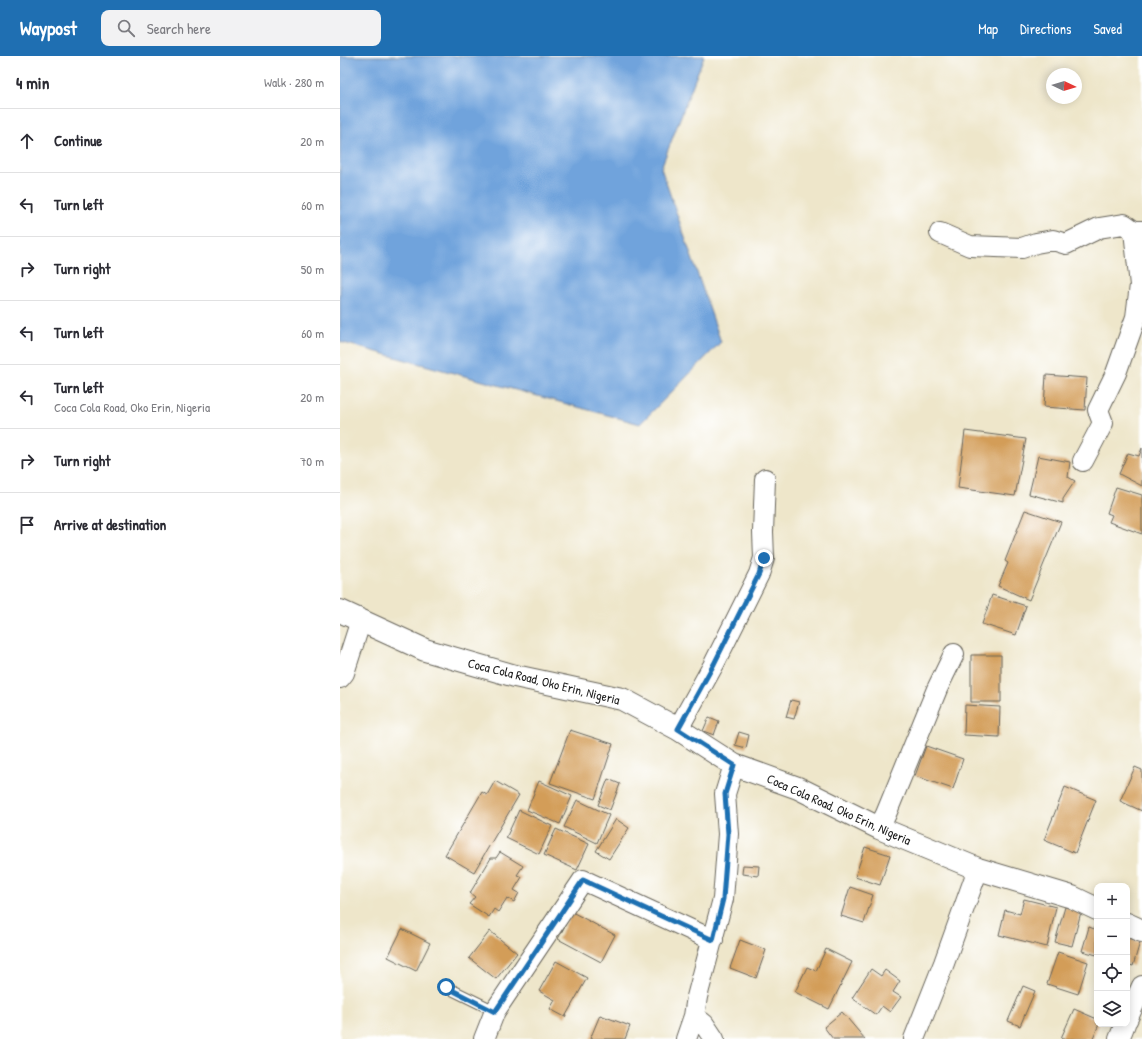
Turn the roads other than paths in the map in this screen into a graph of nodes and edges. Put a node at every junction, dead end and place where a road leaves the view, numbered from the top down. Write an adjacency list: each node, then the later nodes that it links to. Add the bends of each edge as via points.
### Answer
1 (1138, 231): 2 (street, via 1124,224 1099,228 1066,244 1053,240 1022,248 970,246); 3 (street, via 1140,285 1136,317 1116,374 1098,410 1103,423)
2 (940, 233)
3 (1083, 461)
4 (765, 479): 10 (street, via 764,558 759,574)
5 (340, 611): 6 (street, Coca Cola Road, Oko Erin, Nigeria)
6 (361, 620): 8 (street); 10 (street, Coca Cola Road, Oko Erin, Nigeria, via 425,650 515,676 622,698)
7 (954, 654): 12 (street)
8 (344, 655): 9 (street, via 344,673)
9 (340, 678)
10 (678, 729): 11 (street, Coca Cola Road, Oko Erin, Nigeria)
11 (734, 765): 12 (street, Coca Cola Road, Oko Erin, Nigeria, via 798,788); 17 (street, via 725,794 728,834 723,899)
12 (879, 828): 13 (street, Coca Cola Road, Oko Erin, Nigeria)
13 (978, 869): 14 (street, Coca Cola Road, Oko Erin, Nigeria, via 1072,897); 27 (street)
14 (1094, 908)
15 (1130, 925): 16 (street)
16 (1142, 931)
17 (713, 940): 20 (street, via 583,880); 22 (street)
18 (1142, 986): 21 (street)
19 (446, 987): 20 (lane)
20 (495, 1012): 24 (street)
21 (1130, 1013)
22 (694, 1016): 25 (street); 26 (street, via 704,1024)
23 (1124, 1027): 28 (street)
24 (484, 1039)
25 (686, 1039)
26 (714, 1039)
27 (914, 1039)
28 (1119, 1039)

